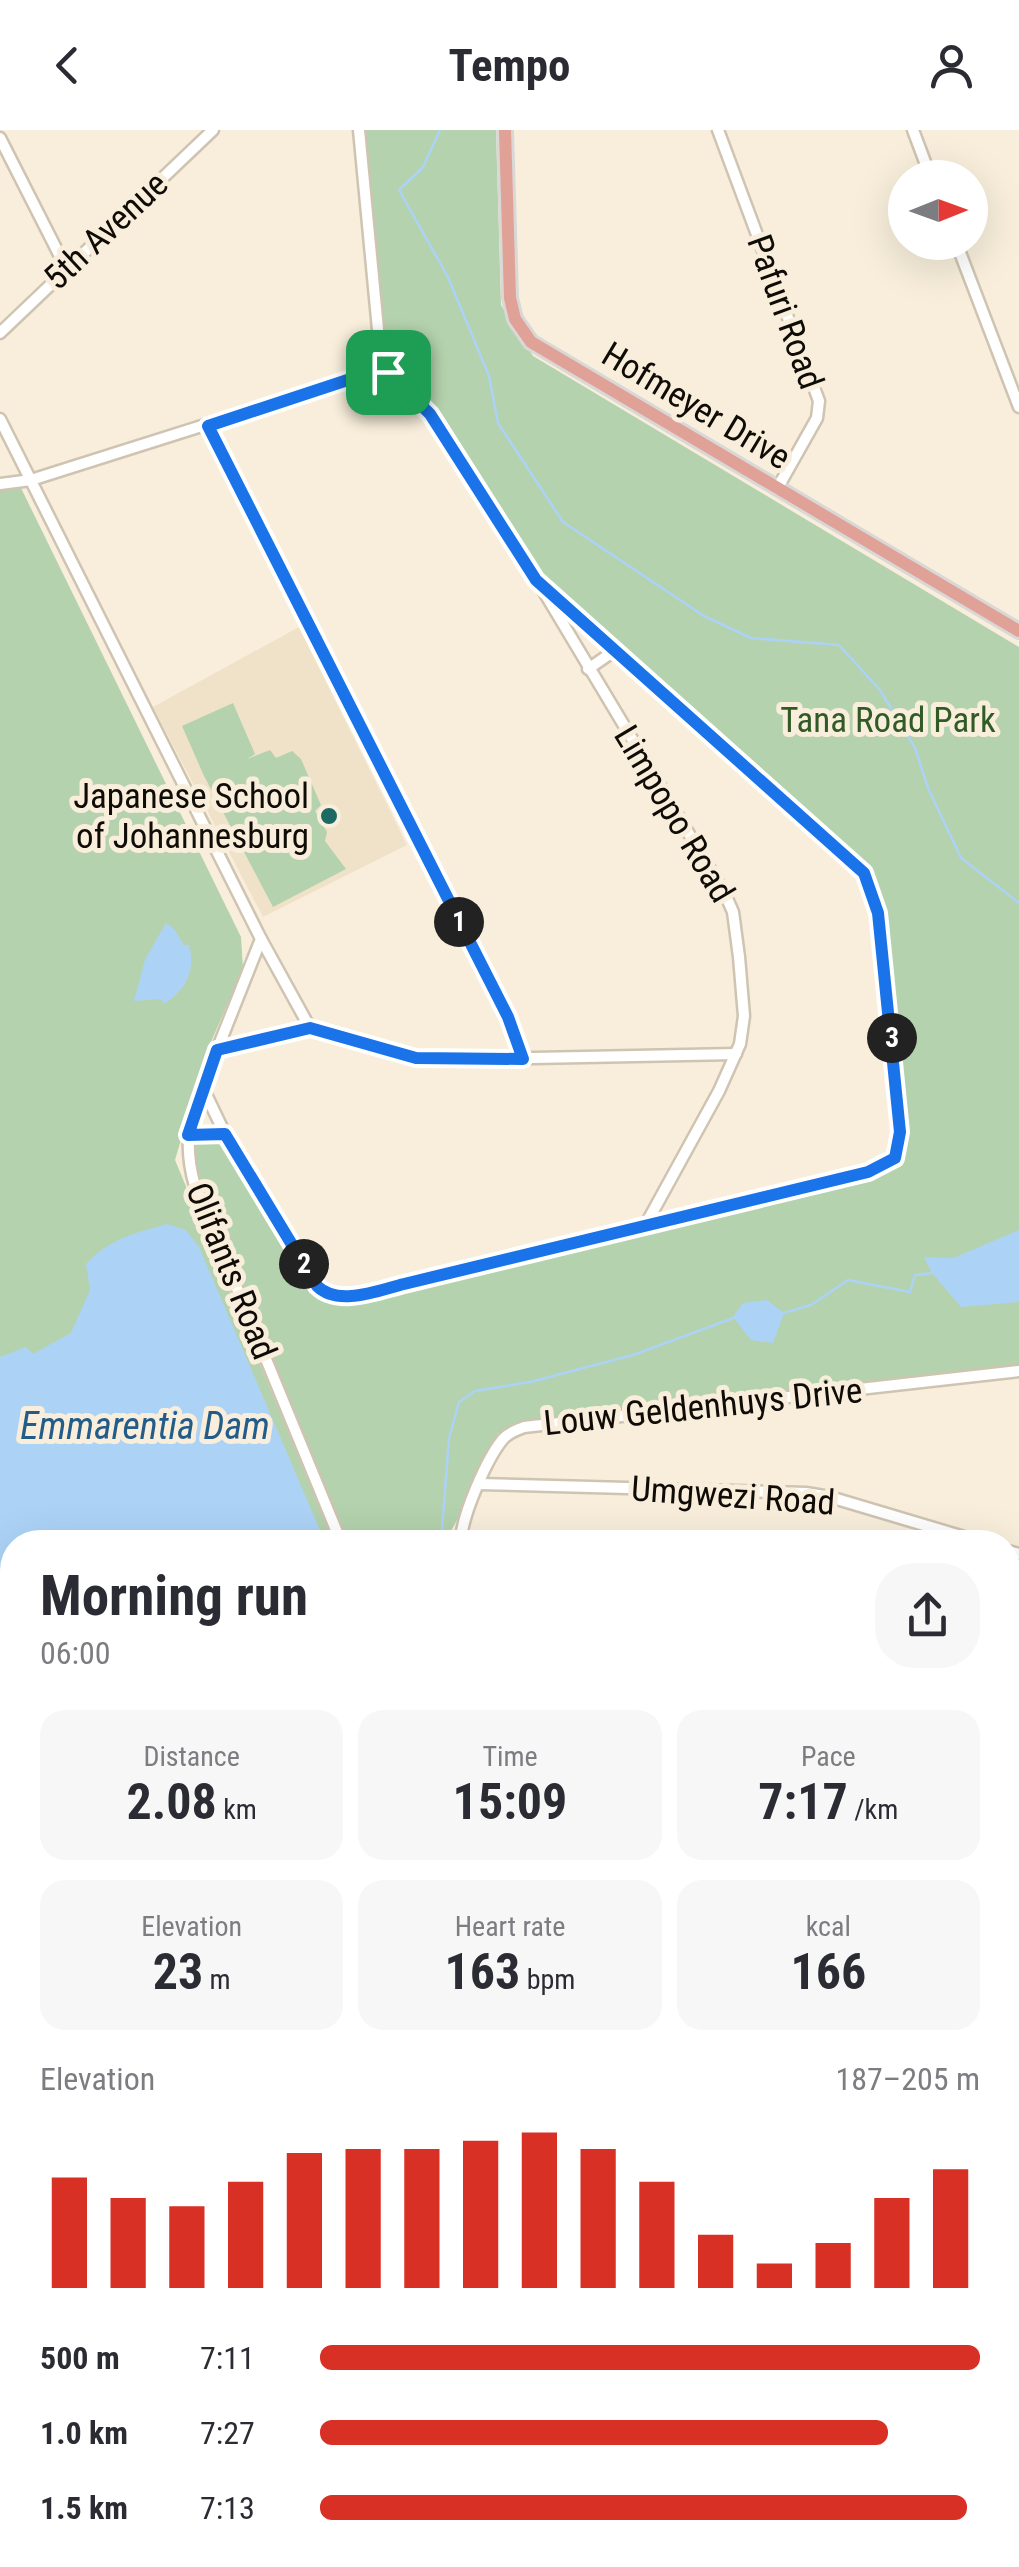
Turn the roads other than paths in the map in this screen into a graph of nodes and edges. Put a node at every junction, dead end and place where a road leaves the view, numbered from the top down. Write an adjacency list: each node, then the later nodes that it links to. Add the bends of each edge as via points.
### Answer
1 (214, 130): 9 (street, 5th Avenue)
2 (360, 130): 11 (street)
3 (504, 130): 17 (main road, Hofmeyer Drive, via 510,298 520,328 541,349)
4 (718, 130): 17 (street, Pafuri Road, via 818,401 816,418)
5 (913, 130): 7 (street)
6 (0, 138): 9 (street)
7 (924, 160)
8 (963, 260): 12 (street)
9 (66, 268): 10 (street, 5th Avenue)
10 (0, 332)
11 (384, 368): 14 (street); 18 (street, via 430,414)
12 (1019, 407)
13 (0, 419): 15 (street)
14 (208, 426): 15 (street); 26 (street, via 508,1017)
15 (31, 480): 16 (street); 22 (street)
16 (0, 484)
17 (776, 489): 19 (main road, Hofmeyer Drive)
18 (536, 580): 20 (street); 21 (street, Limpopo Road)
19 (1019, 632)
20 (617, 649): 21 (street); 30 (street, via 864,873 878,913 900,1132 895,1158 868,1172)
21 (588, 669): 25 (street, Limpopo Road, via 730,904 744,1016)
22 (261, 940): 23 (street); 24 (street, Olifants Road)
23 (310, 1028): 24 (street); 26 (street, via 416,1058)
24 (217, 1050): 27 (street, Olifants Road)
25 (736, 1054): 26 (street); 30 (street, Limpopo Road)
26 (523, 1059)
27 (202, 1086): 28 (street); 29 (street, Olifants Road)
28 (225, 1134): 29 (street); 30 (street, via 317,1286 331,1294 360,1294)
29 (188, 1135): 33 (street, Olifants Road, via 195,1186)
30 (646, 1224)
31 (1019, 1371): 32 (street, Louw Geldenhuys Drive, via 524,1427 503,1439)
32 (480, 1484): 34 (street, Louw Geldenhuys Drive); 35 (street, Umgwezi Road, via 806,1493)
33 (336, 1530)
34 (463, 1530)
35 (941, 1530)

